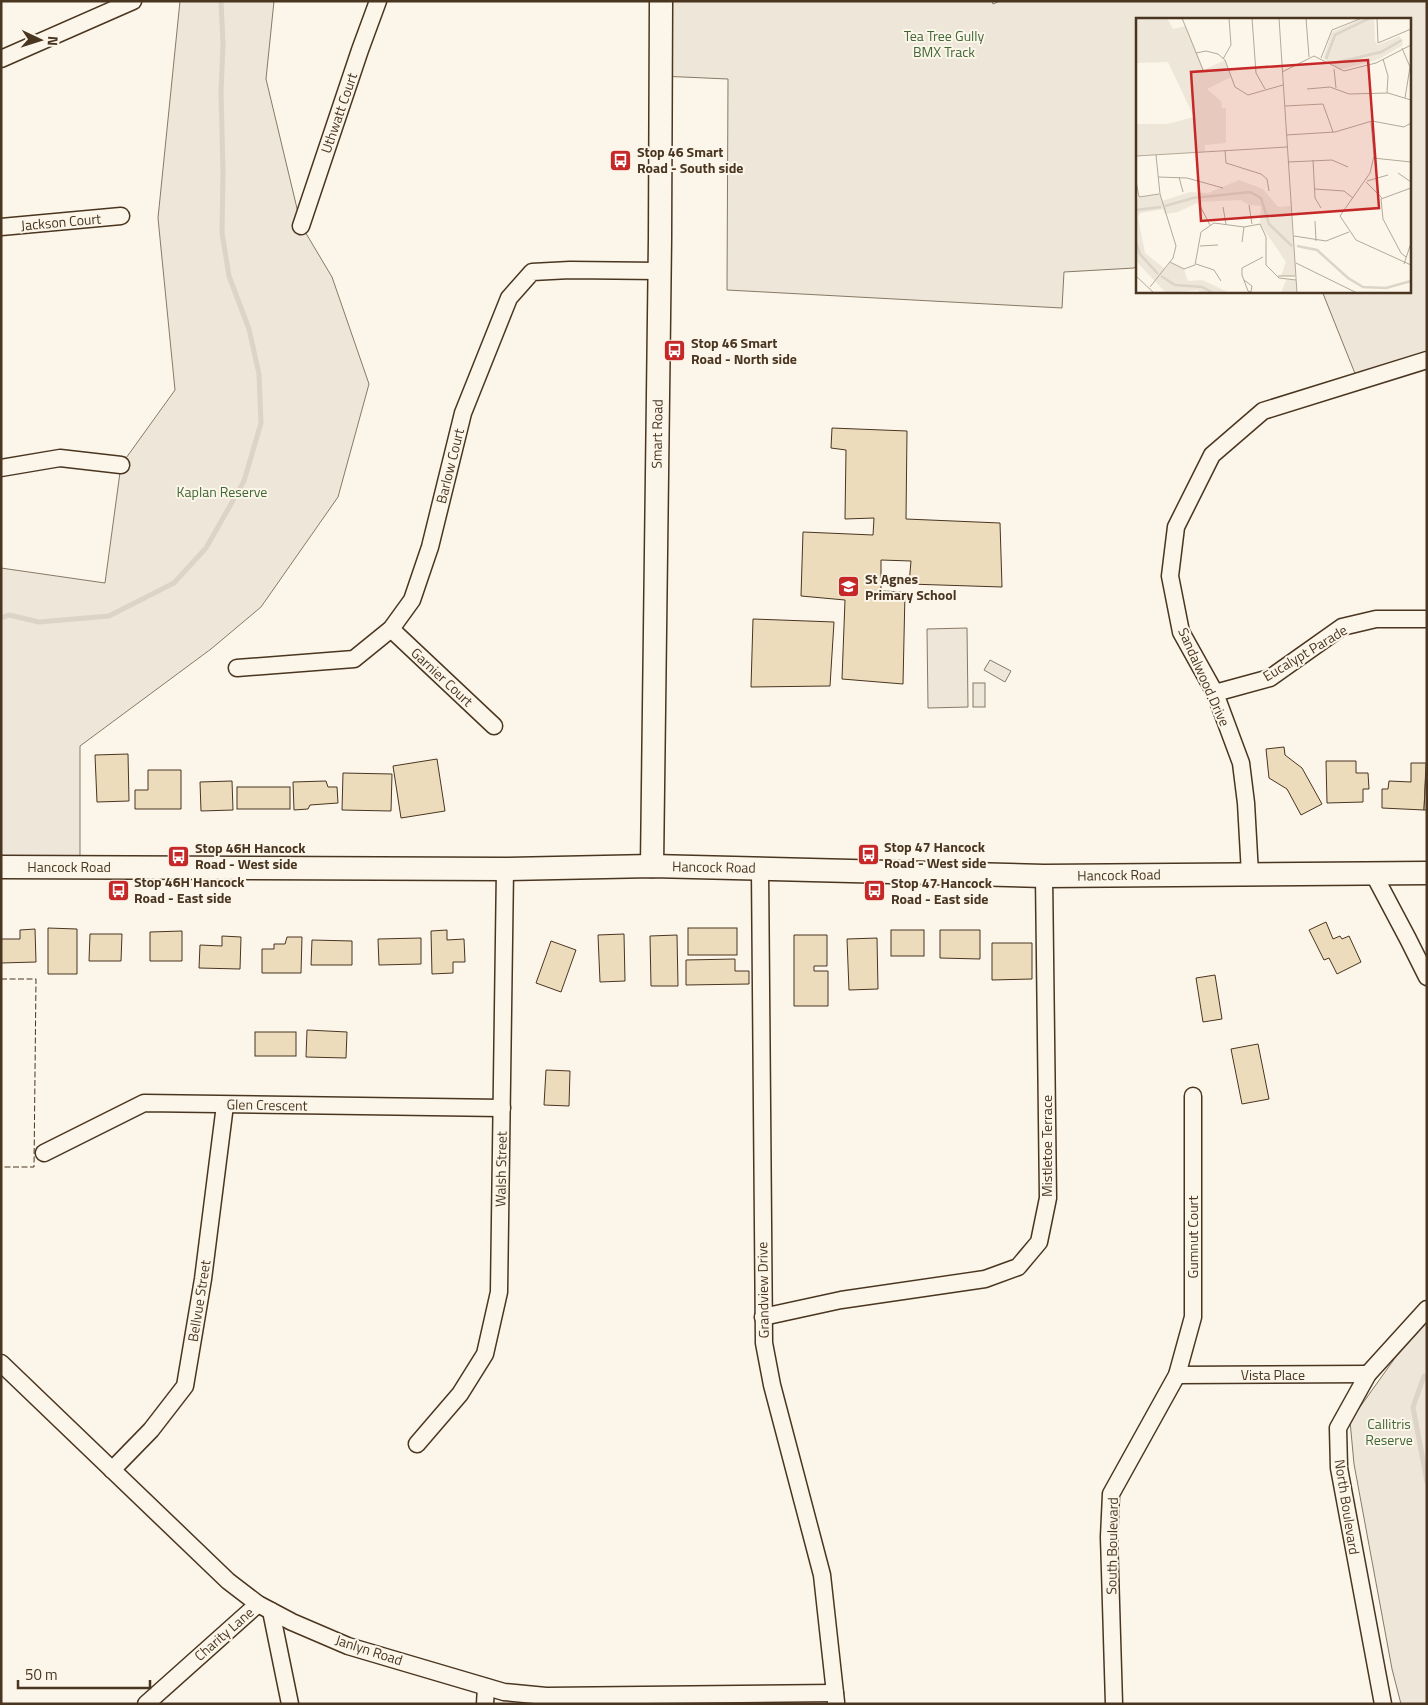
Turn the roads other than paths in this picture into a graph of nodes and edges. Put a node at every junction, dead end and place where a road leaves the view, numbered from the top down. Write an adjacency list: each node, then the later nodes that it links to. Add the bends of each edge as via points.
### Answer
1 (133, 1): 4 (street)
2 (378, 1): 6 (street, Uthwatt Court)
3 (661, 1): 8 (main road, Smart Road)
4 (1, 60)
5 (121, 216): 7 (street, Jackson Court)
6 (301, 226)
7 (1, 227)
8 (659, 271): 13 (street, Barlow Court, via 532,272 509,298 463,413 430,547 412,600); 18 (main road, Smart Road)
9 (1427, 360): 15 (street, Sandalwood Drive, via 1263,411 1212,455 1176,527 1170,576 1181,632)
10 (121, 464): 11 (street, via 60,458)
11 (1, 468)
12 (1427, 619): 15 (street, Eucalypt Parade, via 1376,619 1342,627 1270,678)
13 (391, 629): 14 (street, Barlow Court, via 354,659); 16 (street, Garnier Court)
14 (237, 668)
15 (1215, 693): 23 (street, Sandalwood Drive, via 1241,763)
16 (494, 726)
17 (1, 866): 20 (main road, Hancock Road)
18 (652, 866): 19 (main road, Hancock Road); 20 (main road, Hancock Road)
19 (760, 868): 24 (main road, Hancock Road); 31 (street, Grandview Drive)
20 (505, 869): 28 (street, Walsh Street)
21 (1373, 873): 22 (main road, Hancock Road); 23 (main road, Hancock Road); 25 (street)
22 (1427, 873)
23 (1250, 874): 24 (main road, Hancock Road)
24 (1044, 876): 31 (street, Mistletoe Terrace, via 1048,1198 1039,1242 1018,1267 985,1278 841,1300)
25 (1427, 977)
26 (1193, 1096): 34 (street, Gumnut Court, via 1193,1316)
27 (225, 1105): 28 (street, Glen Crescent); 29 (street, Glen Crescent, via 144,1104); 36 (street, Bellvue Street, via 203,1279 185,1386 151,1430)
28 (502, 1108): 35 (street, Walsh Street, via 499,1292 484,1354 460,1394)
29 (44, 1153)
30 (1427, 1309): 33 (street, North Boulevard)
31 (763, 1317): 39 (street, Grandview Drive, via 772,1385 822,1575)
32 (1, 1364): 36 (street, Janlyn Road)
33 (1368, 1374): 34 (street, Vista Place); 44 (street, North Boulevard, via 1338,1428 1339,1468)
34 (1177, 1375): 43 (street, South Boulevard, via 1111,1494 1109,1537)
35 (417, 1444)
36 (112, 1470): 37 (street, Janlyn Road, via 228,1581)
37 (264, 1608): 38 (street, Janlyn Road, via 348,1646); 40 (street, Charity Lane); 41 (street)
38 (486, 1687): 39 (street, Janlyn Road, via 546,1696); 42 (street)
39 (835, 1698)
40 (146, 1704)
41 (290, 1704)
42 (485, 1704)
43 (1114, 1704)
44 (1383, 1704)

